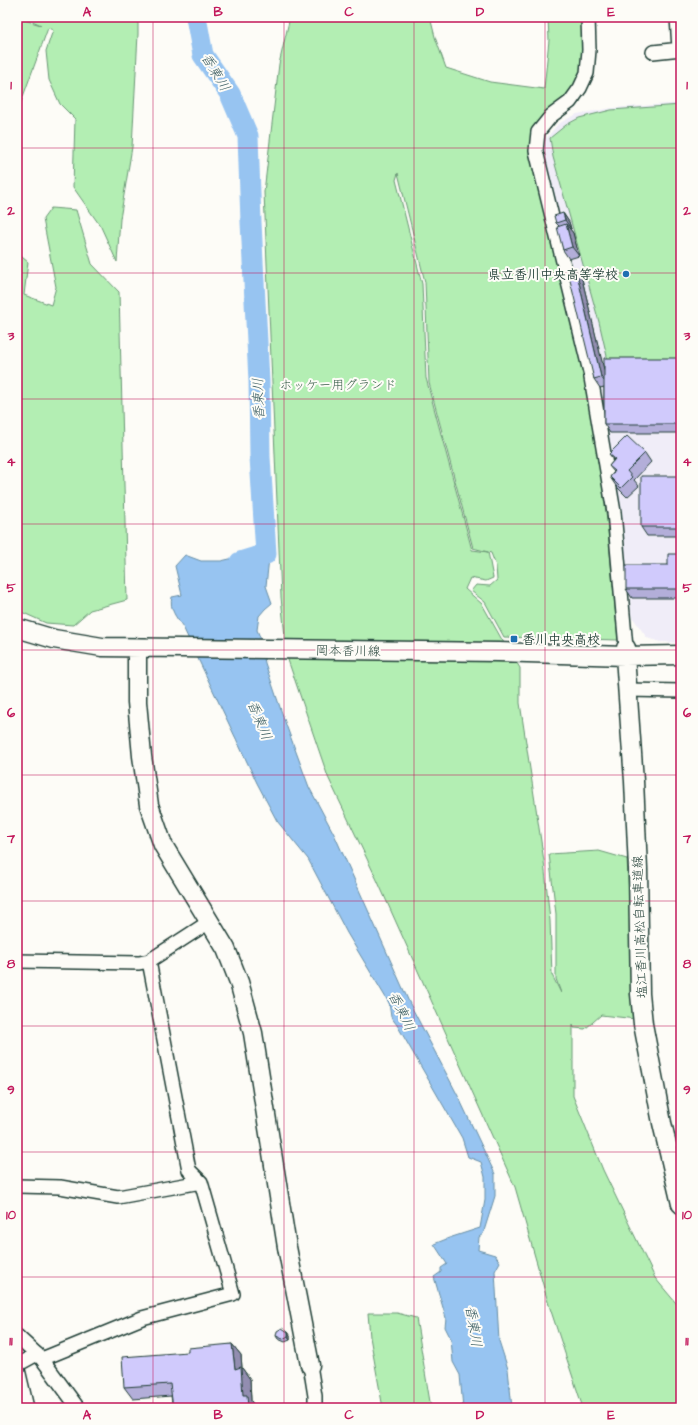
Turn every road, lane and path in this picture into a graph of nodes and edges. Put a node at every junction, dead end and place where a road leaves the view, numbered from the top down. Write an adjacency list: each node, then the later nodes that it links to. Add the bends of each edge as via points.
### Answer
1 (588, 17): 7 (street, via 587,73 570,102 551,116 538,132 536,151 590,372 614,512)
2 (677, 17): 3 (street)
3 (680, 49): 4 (street)
4 (653, 52)
5 (17, 628): 6 (main road, 岡本香川線, via 83,645)
6 (137, 648): 7 (main road, 岡本香川線); 11 (main road, via 137,702 149,805 163,845)
7 (625, 652): 8 (main road, 岡本香川線); 9 (main road, 塩江香川高松自転車道線)
8 (681, 655)
9 (627, 690): 10 (street); 16 (main road, 塩江香川高松自転車道線, via 634,781 640,994 662,1123)
10 (681, 691)
11 (209, 922): 13 (street); 19 (main road, via 226,949 239,982 253,1033 287,1248)
12 (17, 961): 13 (street)
13 (149, 961): 14 (street, via 190,1170)
14 (201, 1182): 15 (street, via 118,1197 60,1187); 18 (street, via 233,1294 142,1318)
15 (17, 1186)
16 (681, 1204)
17 (17, 1336): 18 (street)
18 (40, 1356): 20 (street, via 17,1365); 21 (street)
19 (310, 1365): 22 (street)
20 (23, 1405)
21 (78, 1408)
22 (315, 1408)

